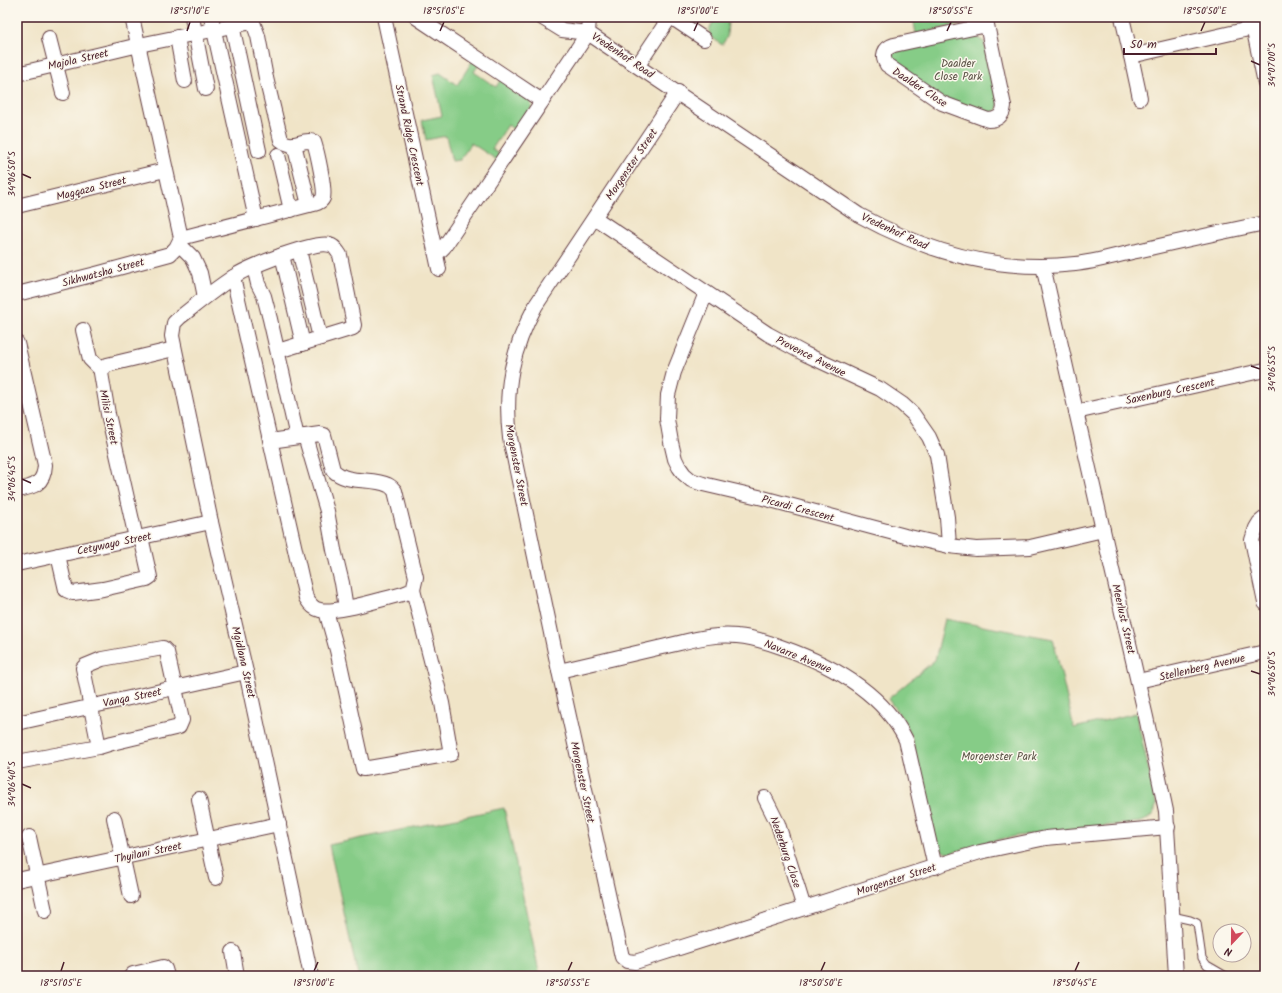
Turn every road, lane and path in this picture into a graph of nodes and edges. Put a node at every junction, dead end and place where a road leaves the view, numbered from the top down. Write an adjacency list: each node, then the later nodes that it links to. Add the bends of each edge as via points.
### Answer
1 (132, 17): 19 (street)
2 (192, 17): 14 (street)
3 (384, 17): 43 (street, Strand Ridge Crescent)
4 (416, 17): 30 (street)
5 (541, 17): 15 (street, via 562,30)
6 (589, 17): 15 (street, Vredenhof Road)
7 (670, 17): 18 (street); 22 (street)
8 (1122, 17): 20 (street)
9 (252, 19): 13 (street, Majola Street); 31 (street, via 281,140 287,144)
10 (986, 21): 10 (street, Daalder Close, via 1004,106 1002,114 996,119 988,120 942,104 885,62 886,50 894,45)
11 (212, 23): 13 (street, Majola Street); 14 (street, Majola Street); 39 (street)
12 (1252, 23): 20 (street); 25 (street)
13 (232, 25): 32 (street)
14 (196, 33): 16 (street, Majola Street); 26 (street)
15 (588, 33): 22 (street, Vredenhof Road); 30 (street)
16 (177, 37): 19 (street, Majola Street); 24 (street)
17 (49, 38): 21 (street)
18 (704, 39)
19 (139, 45): 21 (street, Majola Street); 34 (street)
20 (1130, 56): 29 (street)
21 (57, 64): 23 (street, Majola Street); 28 (street)
22 (638, 65): 27 (street, Vredenhof Road)
23 (17, 74)
24 (185, 81)
25 (1265, 82)
26 (206, 89)
27 (678, 92): 38 (street, Morgenster Street); 45 (street, Vredenhof Road, via 860,215 893,233 959,256 1000,264)
28 (63, 93)
29 (1140, 98)
30 (542, 101): 43 (street, via 444,247)
31 (294, 144): 35 (street); 35 (street, via 312,141 316,147 324,193 321,202)
32 (259, 150)
33 (278, 155): 37 (street)
34 (165, 170): 36 (street, Magqaza Street); 41 (street, via 176,212)
35 (309, 205): 37 (street)
36 (17, 206)
37 (291, 210): 39 (street)
38 (594, 218): 49 (street, Provence Avenue); 76 (street, Morgenster Street, via 527,321 515,354 508,388 510,438)
39 (256, 219): 41 (street)
40 (1265, 223): 45 (street, Vredenhof Road, via 1077,264)
41 (180, 241): 50 (street, Sikhwatsha Street, via 170,254); 51 (street, via 194,258)
42 (299, 250): 44 (street); 53 (street); 53 (street, via 325,244 336,248 340,255 354,327)
43 (436, 252): 47 (street, Strand Ridge Crescent)
44 (282, 255): 46 (street); 54 (street)
45 (1043, 266): 60 (street, Meerlust Street)
46 (254, 267): 48 (street); 57 (street)
47 (440, 269)
48 (233, 277): 51 (street); 62 (street)
49 (706, 293): 68 (street, Provence Avenue, via 774,337 880,390 914,414 937,455); 68 (street, Picardi Crescent, via 674,372 668,395 667,419 670,442 675,459 684,474 691,480 703,484)
50 (17, 294)
51 (205, 297): 56 (street, Mgidlana Street, via 174,323)
52 (82, 330): 59 (street, via 90,359)
53 (320, 338): 54 (street)
54 (303, 344): 57 (street)
55 (17, 346): 63 (street, via 45,464 43,476 38,483)
56 (174, 349): 59 (street, via 107,365); 65 (street, Mgidlana Street)
57 (278, 350): 61 (street)
58 (1265, 370): 60 (street, Saxenburg Crescent)
59 (102, 371): 67 (street, Milisi Street, via 108,414)
60 (1076, 412): 66 (street, Meerlust Street)
61 (301, 436): 62 (street); 71 (street, via 324,435 336,474 389,485 395,491 416,577); 73 (street, via 327,511)
62 (270, 441): 74 (street, via 306,598 314,608)
63 (17, 490)
64 (1265, 518): 72 (street, via 1256,528 1252,540)
65 (211, 522): 67 (street, Cetywayo Street); 77 (street, Mgidlana Street)
66 (1102, 530): 68 (street, Picardi Crescent, via 1030,547 976,549); 78 (street, Meerlust Street)
67 (139, 537): 69 (street, Cetywayo Street); 69 (street, Milisi Street, via 150,576 147,579 103,589 73,594 68,592)
68 (949, 546)
69 (58, 555): 70 (street, Cetywayo Street)
70 (17, 564)
71 (413, 590): 73 (street); 74 (street, via 442,703 451,754 363,769)
72 (1265, 603)
73 (346, 608): 74 (street)
74 (326, 611)
75 (1265, 652): 78 (street, Stellenberg Avenue)
76 (559, 670): 92 (street, Navarre Avenue, via 708,637 737,636 773,644 831,667 877,701 899,726 906,740); 97 (street, Morgenster Street, via 621,955 624,959 635,962)
77 (246, 672): 79 (street, Vanqa Street); 87 (street, Mgidlana Street)
78 (1138, 681): 88 (street, Meerlust Street)
79 (176, 688): 80 (street, Vanqa Street); 80 (street, via 167,652 163,648 102,659 83,668); 82 (street, via 182,720 179,727)
80 (92, 706): 81 (street, Vanqa Street); 82 (street)
81 (17, 722)
82 (99, 747): 83 (street)
83 (17, 762)
84 (765, 798): 97 (street, Nederburg Close, via 778,824)
85 (199, 799): 90 (street)
86 (114, 818): 91 (street)
87 (279, 824): 90 (street, Thyilani Street); 101 (street, Mgidlana Street)
88 (1168, 827): 92 (street, Morgenster Street, via 1046,838 980,852); 99 (street, Meerlust Street)
89 (29, 837): 93 (street)
90 (207, 839): 91 (street, Thyilani Street); 94 (street)
91 (123, 857): 93 (street, Thyilani Street); 96 (street)
92 (935, 867): 97 (street, Morgenster Street)
93 (37, 875): 95 (street, Thyilani Street); 98 (street)
94 (216, 878)
95 (17, 880)
96 (131, 896)
97 (804, 908)
98 (45, 911)
99 (1172, 916): 105 (street, Meerlust Street); 106 (lane, via 1197,923 1202,958 1207,965)
100 (233, 952): 104 (street)
101 (307, 975)
102 (131, 976): 103 (street, via 163,967)
103 (167, 976)
104 (237, 976)
105 (1176, 976)
106 (1226, 976)

